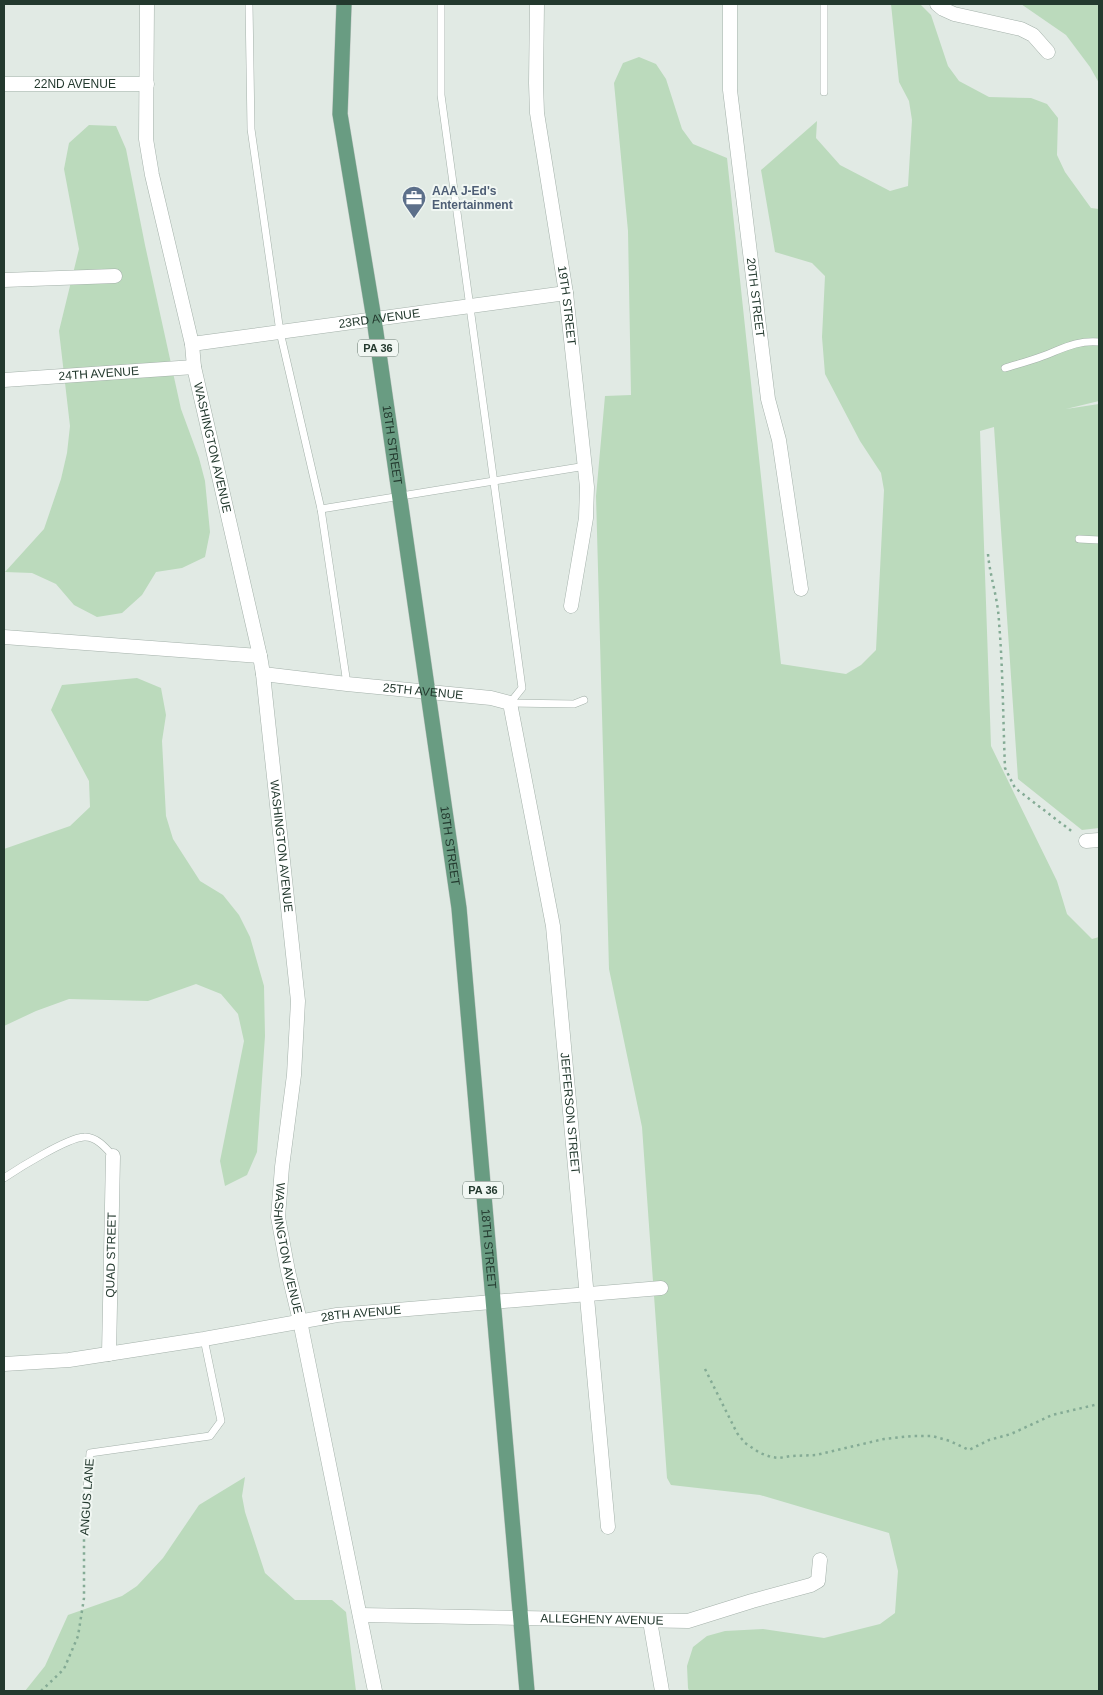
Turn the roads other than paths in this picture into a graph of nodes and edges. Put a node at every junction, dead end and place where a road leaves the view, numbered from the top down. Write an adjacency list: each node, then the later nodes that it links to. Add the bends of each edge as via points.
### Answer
1 (147, 4): 11 (street, WASHINGTON AVENUE)
2 (249, 4): 18 (lane, via 250,129)
3 (344, 4): 17 (main road, 18TH STREET / PA 36, via 340,114)
4 (441, 4): 16 (lane, via 441,95)
5 (537, 4): 15 (street, 19TH STREET, via 537,113)
6 (730, 4): 30 (street, 20TH STREET, via 730,90 766,389 779,440)
7 (824, 4): 12 (lane)
8 (937, 4): 9 (street, via 954,14 1022,29 1033,35)
9 (1048, 52)
10 (4, 84): 11 (street, 22ND AVENUE)
11 (147, 84): 20 (street, WASHINGTON AVENUE, via 146,139 152,175)
12 (824, 92)
13 (115, 276): 14 (street)
14 (4, 280)
15 (566, 293): 16 (street, 23RD AVENUE); 24 (street, 19TH STREET)
16 (470, 305): 17 (street, 23RD AVENUE); 25 (lane)
17 (374, 319): 18 (street, 23RD AVENUE); 26 (main road, 18TH STREET / PA 36)
18 (280, 332): 20 (street, 23RD AVENUE); 27 (lane)
19 (1099, 342): 22 (lane, via 1069,344)
20 (192, 344): 21 (street, WASHINGTON AVENUE)
21 (194, 367): 23 (street, 24TH AVENUE); 33 (street, WASHINGTON AVENUE)
22 (1005, 368)
23 (4, 380)
24 (586, 466): 25 (lane); 31 (street, 19TH STREET, via 586,518)
25 (494, 480): 26 (lane); 38 (lane, via 522,688)
26 (399, 497): 27 (lane); 36 (main road, 18TH STREET / PA 36)
27 (321, 509): 35 (lane)
28 (1079, 539): 29 (lane)
29 (1099, 540)
30 (802, 589)
31 (571, 606)
32 (4, 637): 33 (street)
33 (260, 656): 34 (street, WASHINGTON AVENUE)
34 (263, 674): 35 (street, 25TH AVENUE); 44 (street, WASHINGTON AVENUE, via 298,1001 294,1075 278,1217)
35 (347, 684): 36 (street, 25TH AVENUE)
36 (427, 691): 38 (street, 25TH AVENUE); 43 (main road, 18TH STREET / PA 36, via 458,908)
37 (584, 700): 38 (lane, 25TH AVENUE, via 574,704)
38 (510, 703): 42 (street, JEFFERSON STREET, via 554,926)
39 (113, 1156): 40 (lane, via 102,1144 86,1137 70,1141); 46 (street, QUAD STREET)
40 (4, 1178)
41 (661, 1288): 42 (street, 28TH AVENUE)
42 (586, 1295): 43 (street, 28TH AVENUE); 49 (street, JEFFERSON STREET)
43 (493, 1302): 44 (street, 28TH AVENUE); 52 (main road, 18TH STREET / PA 36)
44 (300, 1321): 45 (street, 28TH AVENUE); 51 (street, WASHINGTON AVENUE)
45 (204, 1339): 46 (street, 28TH AVENUE); 48 (lane, ANGUS LANE, via 221,1421 210,1436 90,1452)
46 (109, 1354): 47 (street, 28TH AVENUE)
47 (4, 1364)
48 (84, 1527)
49 (608, 1527)
50 (820, 1560): 53 (street, ALLEGHENY AVENUE, via 818,1581 811,1585 688,1621)
51 (360, 1615): 52 (street, ALLEGHENY AVENUE); 54 (street, WASHINGTON AVENUE)
52 (520, 1617): 53 (street, ALLEGHENY AVENUE); 55 (main road, 18TH STREET / PA 36)
53 (650, 1621): 56 (street)
54 (375, 1691)
55 (527, 1691)
56 (662, 1691)

